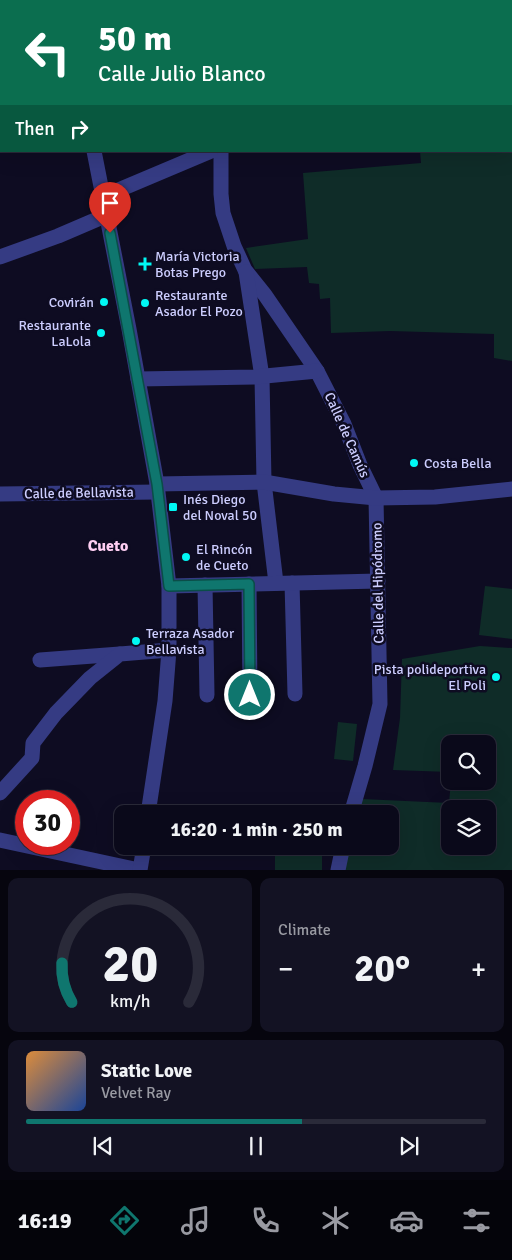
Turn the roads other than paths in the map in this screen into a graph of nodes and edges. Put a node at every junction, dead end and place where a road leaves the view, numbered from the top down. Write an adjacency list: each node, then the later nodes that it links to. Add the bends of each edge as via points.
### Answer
1 (232, 0): 2 (street)
2 (239, 0)
3 (94, 152): 6 (street)
4 (209, 152): 6 (street)
5 (221, 152): 9 (street, Calle de Camús, via 223,213)
6 (102, 197): 7 (street)
7 (107, 215): 8 (street); 12 (street)
8 (0, 257)
9 (245, 270): 10 (street, Calle de Camús); 11 (street, Calle de Camús)
10 (318, 371): 11 (street); 17 (street, Calle de Camús)
11 (262, 377): 12 (street); 13 (street, Calle de Camús)
12 (138, 379): 14 (street)
13 (264, 482): 14 (street, Calle de Camús); 17 (street, Calle de Camús); 21 (street, Calle de Camús)
14 (157, 488): 16 (street, Calle de Bellavista); 23 (street)
15 (512, 489): 17 (street, Calle de Camús, via 435,497)
16 (0, 494)
17 (376, 498): 18 (street, Calle del Hipódromo)
18 (378, 581): 19 (street); 32 (street, Calle del Hipódromo, via 380,704)
19 (292, 583): 21 (street); 27 (street)
20 (249, 584): 21 (street); 22 (street); 29 (street)
21 (276, 584)
22 (205, 585): 23 (street); 28 (street)
23 (169, 586): 24 (street)
24 (169, 650): 25 (street); 31 (street)
25 (120, 654): 26 (street); 30 (street, via 90,678 56,713 33,743 32,758)
26 (40, 660)
27 (295, 694)
28 (207, 695)
29 (250, 695)
30 (0, 793)
31 (149, 805)
32 (354, 805)
33 (0, 840): 36 (street)
34 (142, 855): 36 (street)
35 (341, 855): 37 (street)
36 (140, 870)
37 (338, 870)

